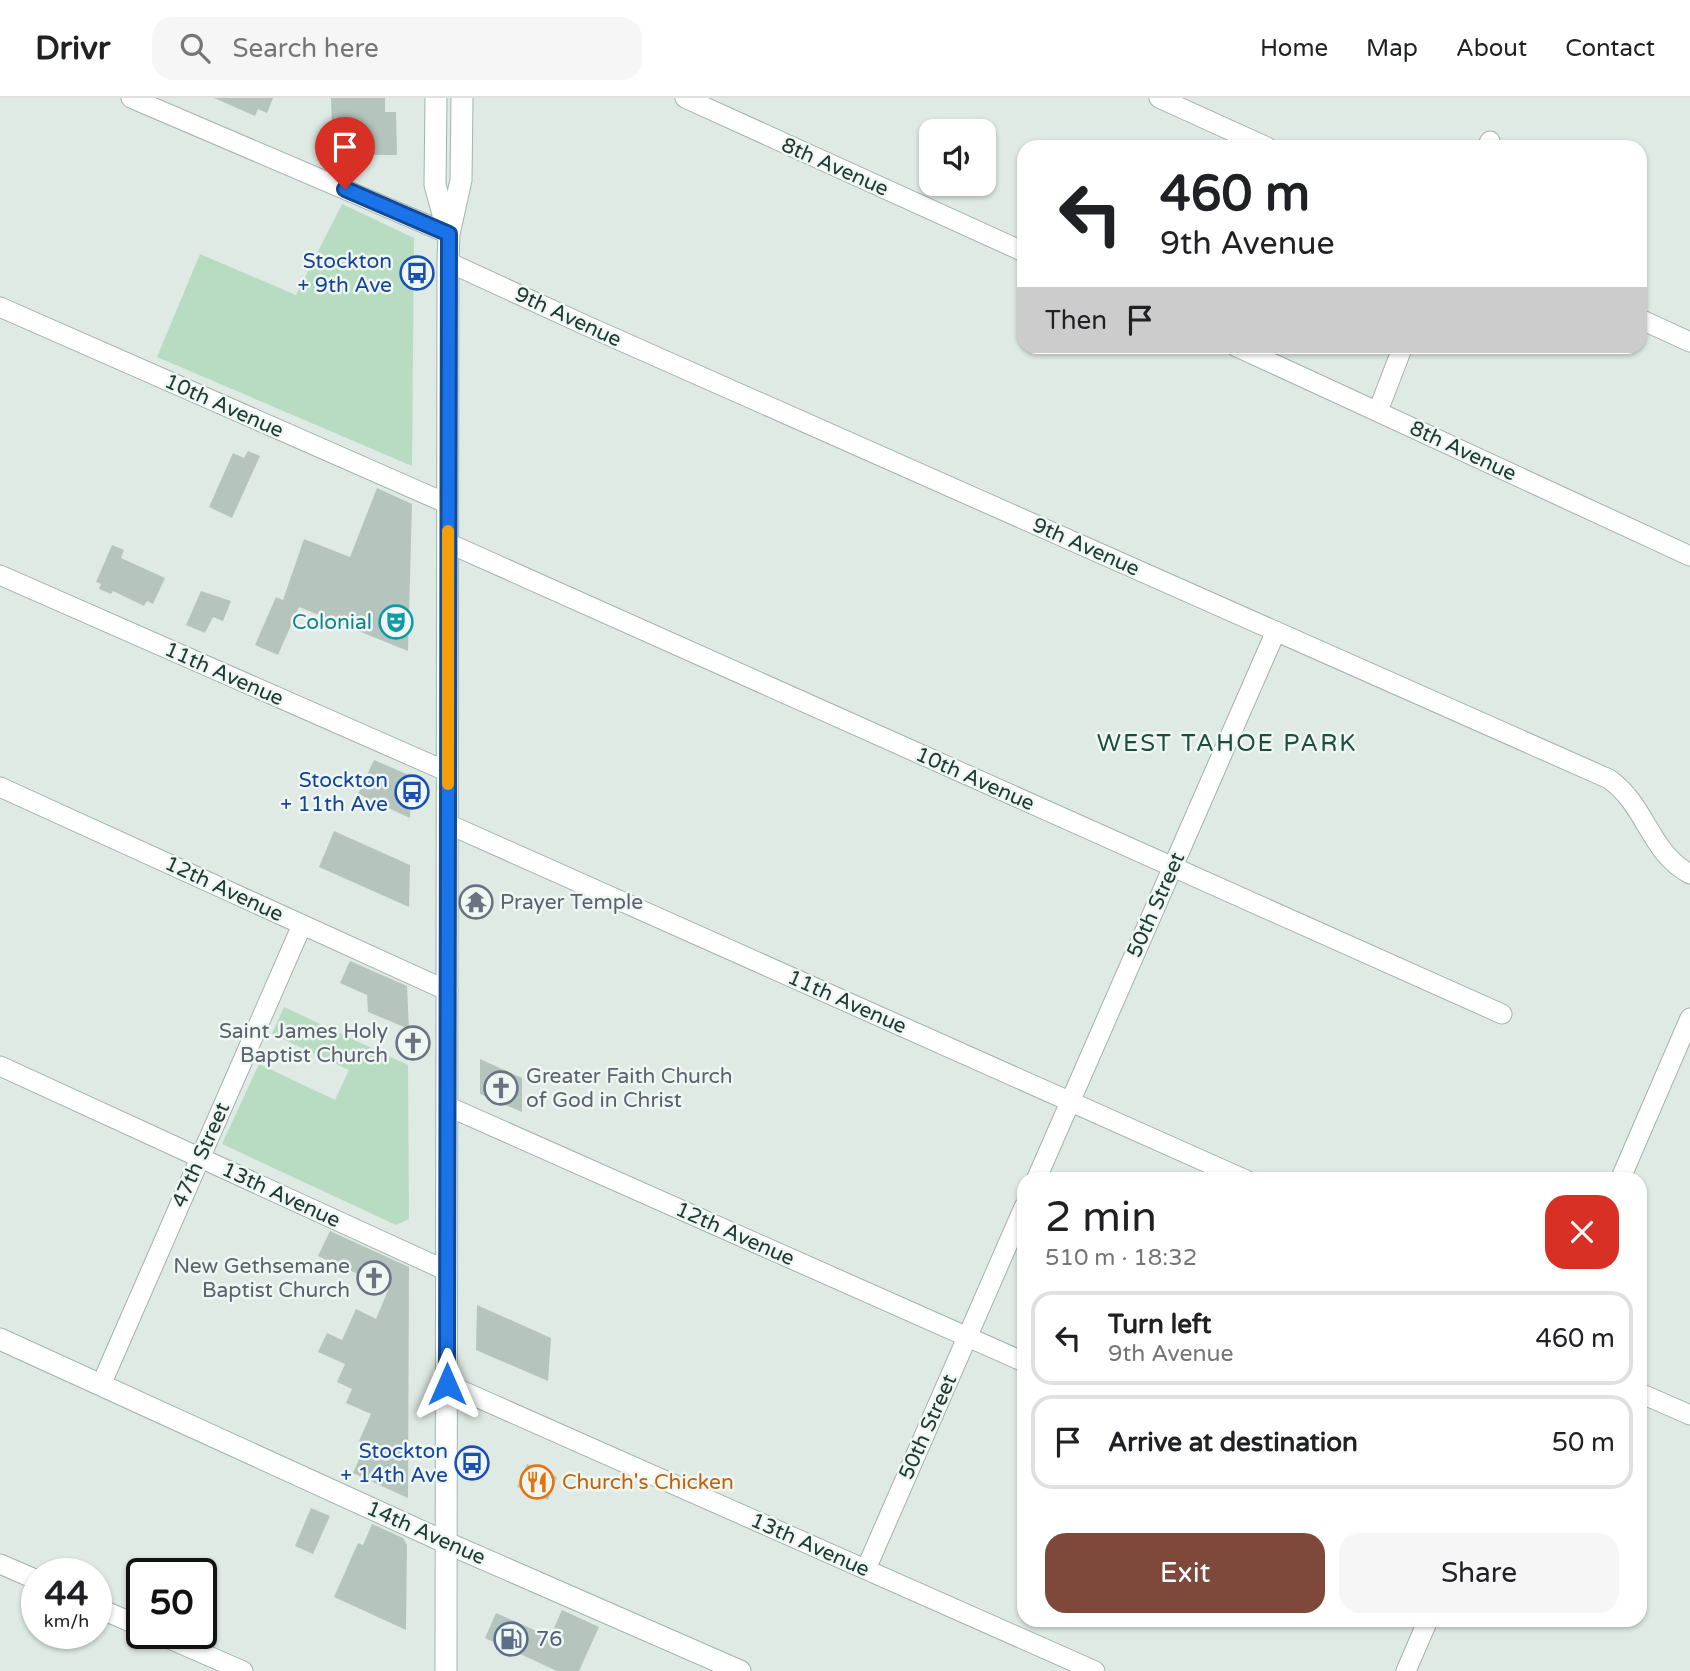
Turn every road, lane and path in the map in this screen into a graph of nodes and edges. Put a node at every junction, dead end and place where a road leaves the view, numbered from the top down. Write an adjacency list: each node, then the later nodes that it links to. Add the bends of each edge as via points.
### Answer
1 (131, 98): 7 (street)
2 (436, 98): 7 (main road, via 435,185)
3 (462, 98): 7 (main road, via 461,180)
4 (685, 98): 8 (street, 8th Avenue)
5 (1159, 98): 6 (street)
6 (1252, 140)
7 (449, 234): 9 (main road)
8 (1017, 249)
9 (448, 262): 16 (main road); 20 (street, 9th Avenue)
10 (0, 307): 16 (street, 10th Avenue)
11 (1647, 322): 12 (street)
12 (1690, 342)
13 (1252, 354): 15 (street, 8th Avenue)
14 (1400, 354): 15 (street)
15 (1378, 411): 18 (street, 8th Avenue)
16 (448, 504): 17 (main road)
17 (448, 543): 21 (main road); 24 (street, 10th Avenue)
18 (1690, 556)
19 (0, 575): 21 (street, 11th Avenue)
20 (1276, 631): 24 (street, 50th Street); 25 (street, 9th Avenue, via 1609,779 1633,800 1668,859)
21 (448, 772): 23 (main road)
22 (0, 787): 26 (street, 12th Avenue)
23 (448, 824): 27 (main road); 31 (street, 11th Avenue)
24 (1172, 867): 28 (street, 10th Avenue); 31 (street, 50th Street)
25 (1690, 874)
26 (302, 925): 27 (street, 12th Avenue); 33 (street, 47th Street)
27 (448, 991): 32 (main road)
28 (1502, 1014)
29 (1690, 1018): 36 (street)
30 (0, 1066): 33 (street, 13th Avenue)
31 (1070, 1101): 34 (street, 50th Street); 35 (street, 11th Avenue)
32 (447, 1106): 38 (main road); 39 (street, 12th Avenue)
33 (200, 1158): 38 (street, 13th Avenue); 43 (street, 47th Street)
34 (1039, 1172)
35 (1228, 1172)
36 (1623, 1172)
37 (1017, 1223): 39 (street, 50th Street)
38 (447, 1271): 42 (main road)
39 (967, 1337): 41 (street, 12th Avenue); 48 (street, 50th Street)
40 (0, 1339): 43 (main road, 14th Avenue)
41 (1017, 1359)
42 (447, 1384): 46 (main road); 48 (street, 13th Avenue)
43 (101, 1385): 46 (main road, 14th Avenue)
44 (1647, 1396): 45 (street)
45 (1690, 1415)
46 (447, 1543): 53 (main road); 54 (main road, 14th Avenue)
47 (0, 1564): 49 (street)
48 (866, 1569): 55 (street, 13th Avenue)
49 (21, 1573)
50 (1425, 1627): 56 (street)
51 (193, 1649): 52 (street)
52 (243, 1671)
53 (446, 1671)
54 (740, 1671)
55 (1095, 1671)
56 (1406, 1671)

